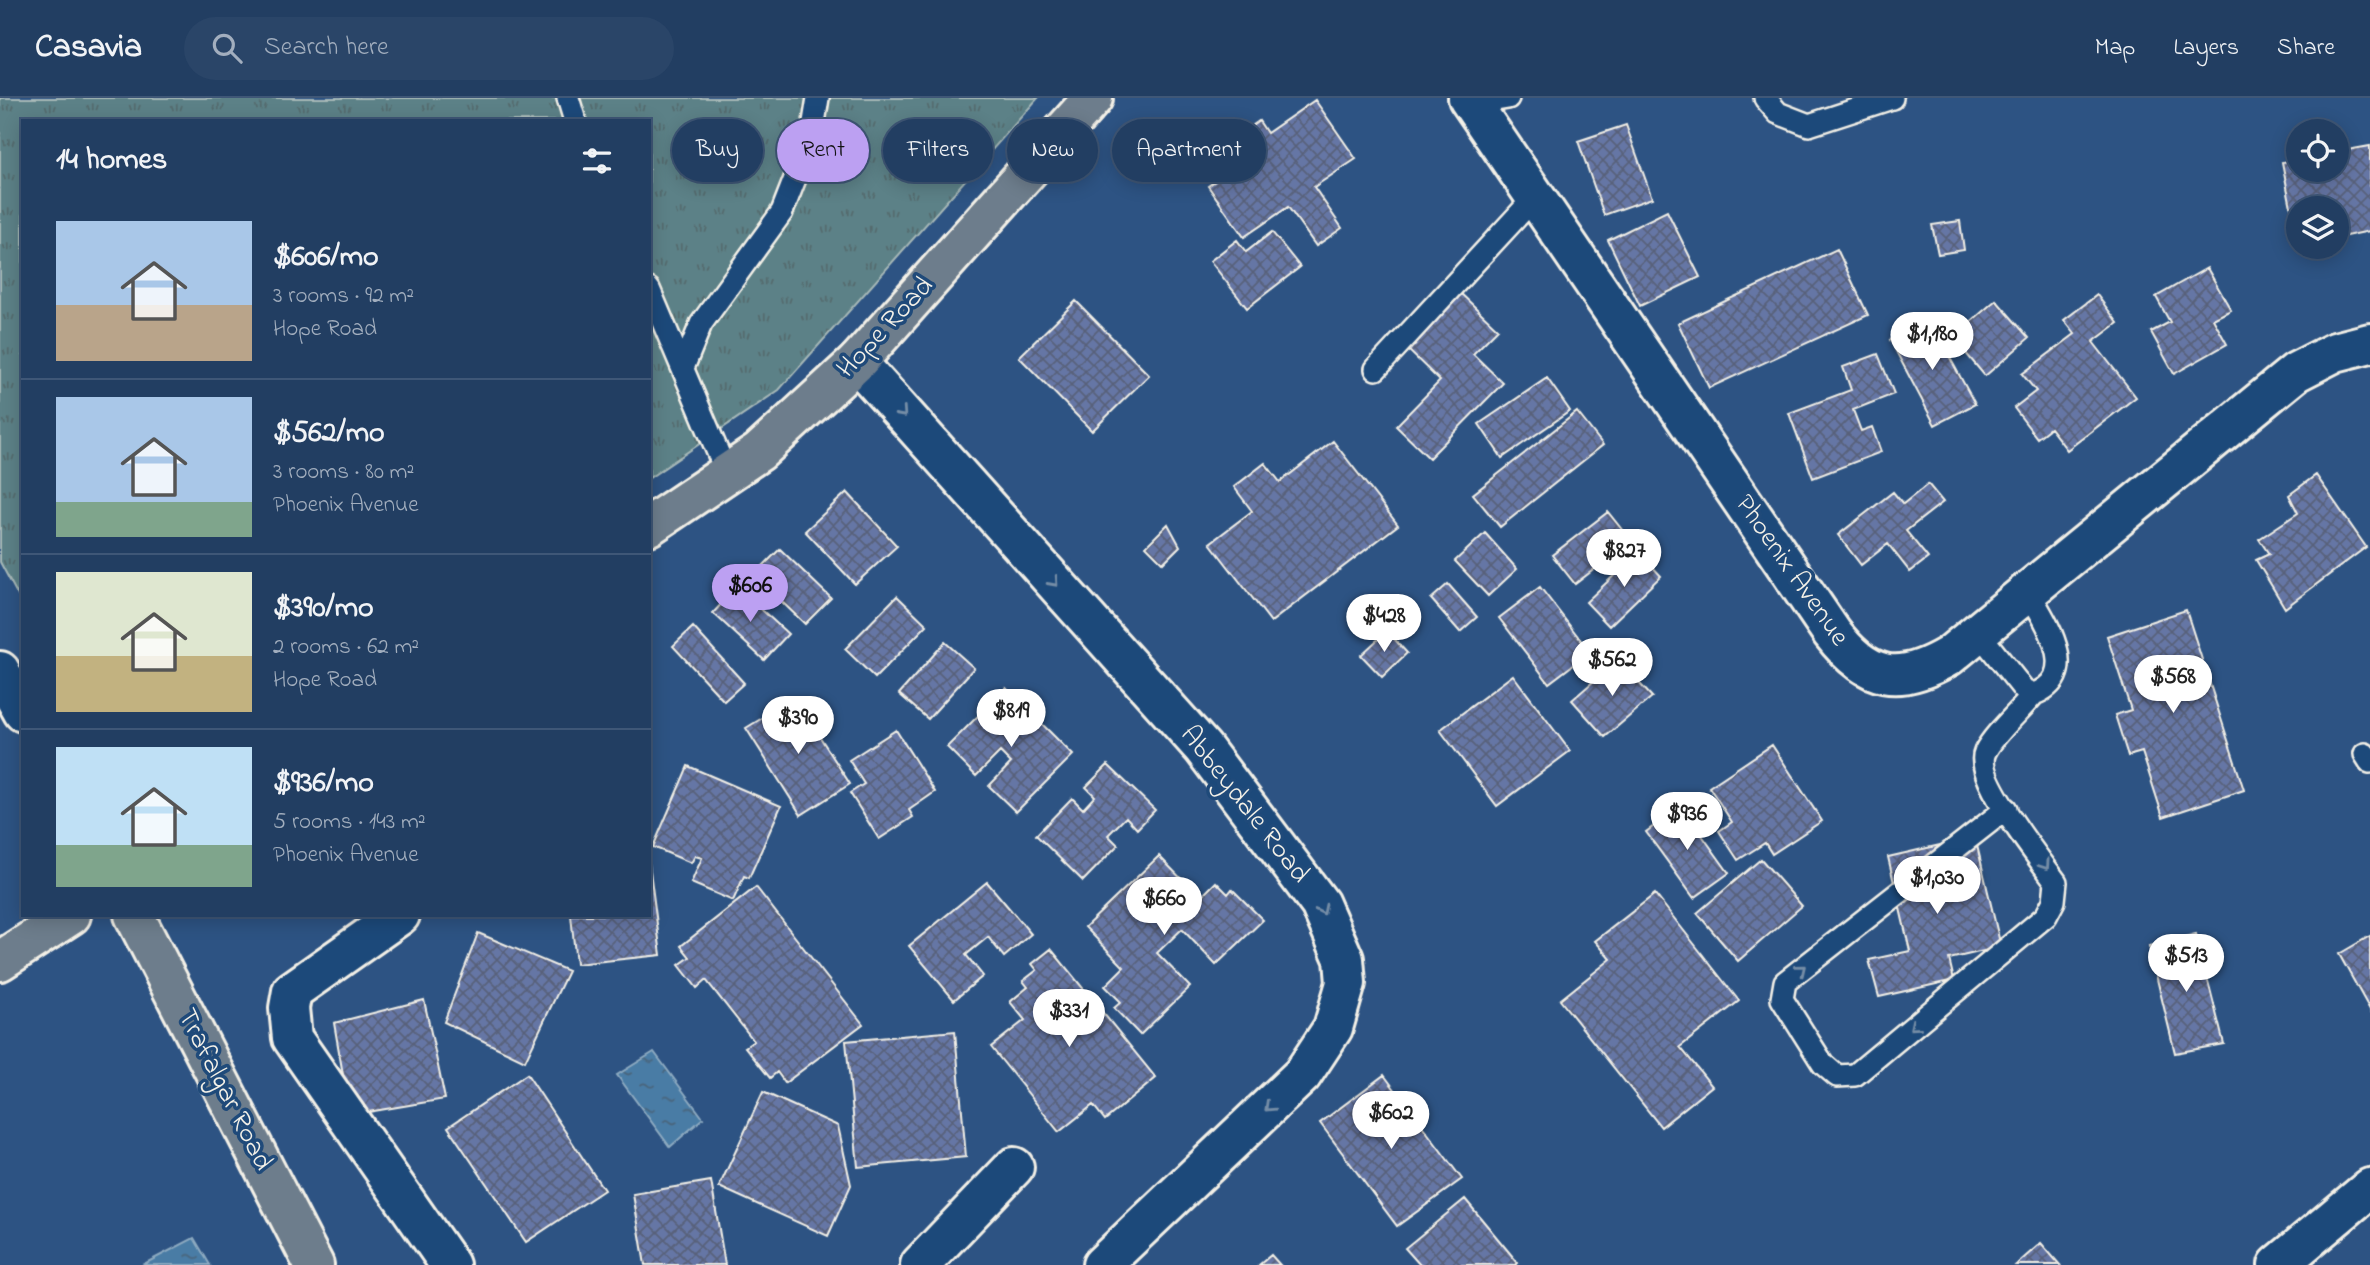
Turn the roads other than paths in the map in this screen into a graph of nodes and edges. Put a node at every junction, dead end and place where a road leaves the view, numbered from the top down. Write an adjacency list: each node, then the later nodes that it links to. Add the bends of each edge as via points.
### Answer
1 (568, 98): 7 (lane)
2 (818, 98): 12 (lane, via 812,135 782,212 701,324)
3 (1093, 98): 11 (main road, Hope Road)
4 (1765, 98): 5 (lane, via 1777,113 1809,125)
5 (1892, 98)
6 (1483, 100): 8 (street, Phoenix Avenue)
7 (574, 119)
8 (1535, 196): 13 (lane); 17 (street, Phoenix Avenue, via 1846,651 1861,665 1880,673 1903,675 1924,671)
9 (651, 294): 12 (lane)
10 (2370, 343): 16 (street, Phoenix Avenue, via 2335,352 2296,372)
11 (857, 362): 14 (main road, Hope Road, via 759,452); 32 (street, Abbeydale Road, one-way to 32, via 1203,748 1320,904 1344,959 1346,983 1333,1028 1302,1075)
12 (683, 368): 14 (lane)
13 (1376, 369)
14 (727, 474): 15 (main road, Hope Road)
15 (651, 525)
16 (2028, 591): 17 (street, Phoenix Avenue); 19 (lane, via 2053,636 2059,658 2057,674 2046,690)
17 (1978, 632): 19 (lane, via 2024,690)
18 (0, 671): 20 (street)
19 (2034, 694): 21 (lane, via 1985,752 1982,766)
20 (21, 708)
21 (2006, 809): 21 (lane, one-way to 21, via 2056,882 2046,916 1855,1074 1838,1076 1823,1064 1782,999 1785,982)
22 (68, 917): 25 (main road)
23 (135, 917): 29 (main road, Trafalgar Road)
24 (397, 917): 30 (street, via 292,991 292,1038)
25 (0, 961)
26 (1014, 1167): 31 (street)
27 (2370, 1188): 28 (street)
28 (2283, 1264)
29 (314, 1265)
30 (450, 1265)
31 (920, 1265)
32 (1102, 1265)

